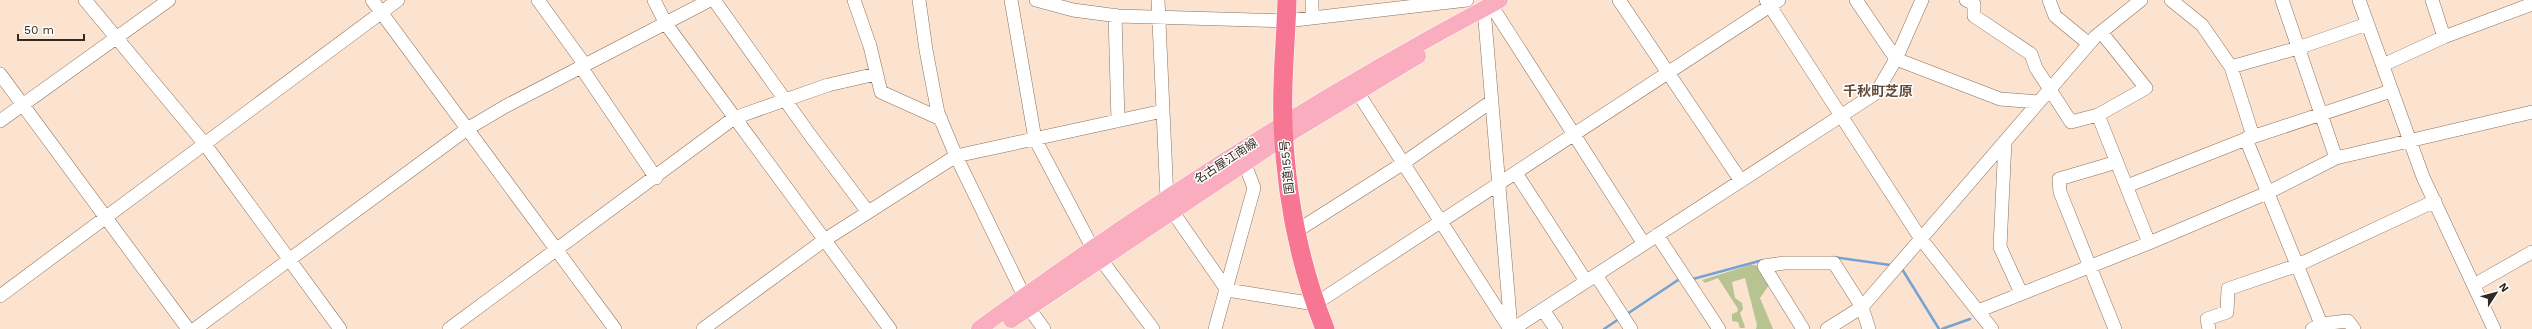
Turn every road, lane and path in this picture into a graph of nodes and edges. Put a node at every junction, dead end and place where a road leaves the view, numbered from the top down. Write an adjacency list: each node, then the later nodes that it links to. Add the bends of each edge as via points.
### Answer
1 (87, 0): 39 (street)
2 (169, 0): 39 (street)
3 (372, 0): 30 (street)
4 (398, 0): 30 (street)
5 (538, 0): 44 (street)
6 (654, 0): 35 (street)
7 (710, 0): 35 (street)
8 (714, 0): 52 (street)
9 (854, 0): 48 (street)
10 (920, 0): 62 (street, via 926,50)
11 (1011, 0): 68 (street)
12 (1158, 0): 32 (street)
13 (1287, 0): 34 (highway, 国道155号)
14 (1312, 0): 33 (street)
15 (1467, 0): 33 (street)
16 (1620, 0): 46 (street)
17 (1856, 0): 42 (street)
18 (1922, 0): 42 (street)
19 (1966, 0): 49 (street, via 1974,4 1974,16 2031,54 2036,68)
20 (2050, 0): 40 (street, via 2055,16)
21 (2141, 0): 37 (street)
22 (2171, 0): 45 (street, via 2202,25)
23 (2282, 0): 41 (street)
24 (2359, 0): 36 (street)
25 (2432, 0): 38 (street)
26 (1043, 1): 31 (street, via 1073,10)
27 (1771, 2): 46 (street); 59 (street)
28 (1491, 4): 51 (main road, 名古屋江南線, via 1473,21); 53 (street); 66 (main road, 名古屋江南線, via 1375,68); 67 (street)
29 (2532, 4): 38 (street)
30 (381, 12): 65 (street); 72 (street)
31 (1115, 15): 32 (street); 64 (street)
32 (1158, 17): 34 (street); 56 (street)
33 (1312, 17): 34 (street)
34 (1286, 21): 66 (highway, 国道155号)
35 (666, 24): 44 (street); 61 (street)
36 (2368, 24): 41 (street); 43 (street)
37 (2101, 32): 40 (street); 60 (street, via 2146,88)
38 (2444, 37): 43 (street)
39 (117, 38): 55 (street); 72 (street)
40 (2089, 44): 49 (street)
41 (2298, 48): 45 (street); 58 (street)
42 (1896, 59): 54 (street, via 2000,99); 59 (street, via 1876,93)
43 (2383, 65): 50 (street)
44 (583, 66): 65 (street); 79 (street)
45 (2231, 67): 69 (street, via 2252,134)
46 (1669, 73): 67 (street); 80 (street)
47 (0, 74): 55 (street)
48 (876, 74): 52 (street, via 828,84); 62 (street, via 880,92)
49 (2051, 88): 54 (street); 60 (street, via 2071,122)
50 (2391, 91): 58 (street); 70 (street)
51 (1358, 93): 66 (main road, 名古屋江南線); 77 (street)
52 (785, 99): 61 (street); 86 (street)
53 (1492, 101): 77 (street); 81 (street)
54 (2039, 102): 71 (street)
55 (22, 104): 63 (street); 87 (street)
56 (1163, 111): 64 (street); 85 (street)
57 (2532, 112): 70 (street)
58 (2320, 113): 69 (street); 74 (street)
59 (1841, 115): 80 (street); 91 (street)
60 (2098, 115): 75 (street)
61 (734, 118): 79 (street); 92 (street)
62 (941, 119): 73 (street)
63 (0, 121)
64 (1118, 121): 68 (street)
65 (467, 129): 95 (street); 98 (street, via 366,206)
66 (1283, 130): 76 (main road, 名古屋江南線); 85 (main road, 名古屋江南線); 89 (highway, 国道155号)
67 (1573, 135): 78 (street); 94 (street)
68 (1035, 139): 73 (street); 96 (street)
69 (2246, 140): 82 (street); 83 (street)
70 (2409, 140): 74 (street); 84 (street)
71 (2005, 141): 91 (street); 104 (street, via 2000,247)
72 (204, 143): 87 (street); 98 (street)
73 (956, 156): 86 (street); 106 (street)
74 (2336, 158): 83 (street)
75 (2117, 162): 82 (street); 99 (street, via 2059,179 2060,192)
76 (1245, 164): 85 (main road, 名古屋江南線); 103 (street, via 1254,188)
77 (1402, 164): 88 (street); 89 (street)
78 (1516, 173): 81 (street); 101 (street)
79 (656, 178): 95 (street)
80 (1740, 180): 90 (street)
81 (1500, 183): 88 (street); 125 (street)
82 (2127, 186): 93 (street)
83 (2267, 193): 93 (street); 100 (street)
84 (2435, 201): 100 (street); 102 (street)
85 (1170, 205): 96 (main road, 名古屋江南線); 103 (street)
86 (868, 212): 92 (street)
87 (106, 216): 105 (street); 112 (street)
88 (1440, 222): 107 (street); 125 (street)
89 (1295, 232): 107 (highway, 国道155号)
90 (1657, 235): 94 (street); 128 (street)
91 (1921, 239): 108 (street); 110 (street)
92 (823, 241): 117 (street); 118 (street)
93 (2149, 243): 99 (street)
94 (1644, 244): 101 (street)
95 (556, 249): 115 (street); 116 (street)
96 (1096, 254): 106 (main road, 名古屋江南線); 122 (street)
97 (2531, 255): 102 (street)
98 (289, 259): 113 (street); 114 (street)
99 (2090, 265): 104 (street); 133 (street)
100 (2298, 265): 111 (street); 134 (street, via 2228,289 2227,312 2206,319)
101 (1591, 278): 109 (street); 127 (street)
102 (2474, 285): 136 (street)
103 (1227, 290): 107 (street); 123 (street)
104 (2021, 293): 110 (street)
105 (0, 296)
106 (1026, 302): 119 (main road, 名古屋江南線); 120 (main road, 名古屋江南線); 121 (street)
107 (1315, 304): 124 (highway, 国道155号)
108 (1862, 307): 129 (street, via 1834,263 1784,263 1764,266); 130 (street); 131 (street)
109 (1543, 310): 125 (street); 126 (street)
110 (1978, 311): 132 (street)
111 (2317, 326): 135 (street, via 2348,321)
112 (188, 329)
113 (195, 329)
114 (340, 329)
115 (449, 329)
116 (615, 329)
117 (703, 329)
118 (890, 329)
119 (979, 329)
120 (998, 329)
121 (1044, 329)
122 (1153, 329)
123 (1215, 329)
124 (1324, 329)
125 (1512, 329)
126 (1556, 329)
127 (1631, 329)
128 (1719, 329)
129 (1803, 329)
130 (1827, 329)
131 (1869, 329)
132 (1992, 329)
133 (2115, 329)
134 (2209, 329)
135 (2354, 329)
136 (2494, 329)

